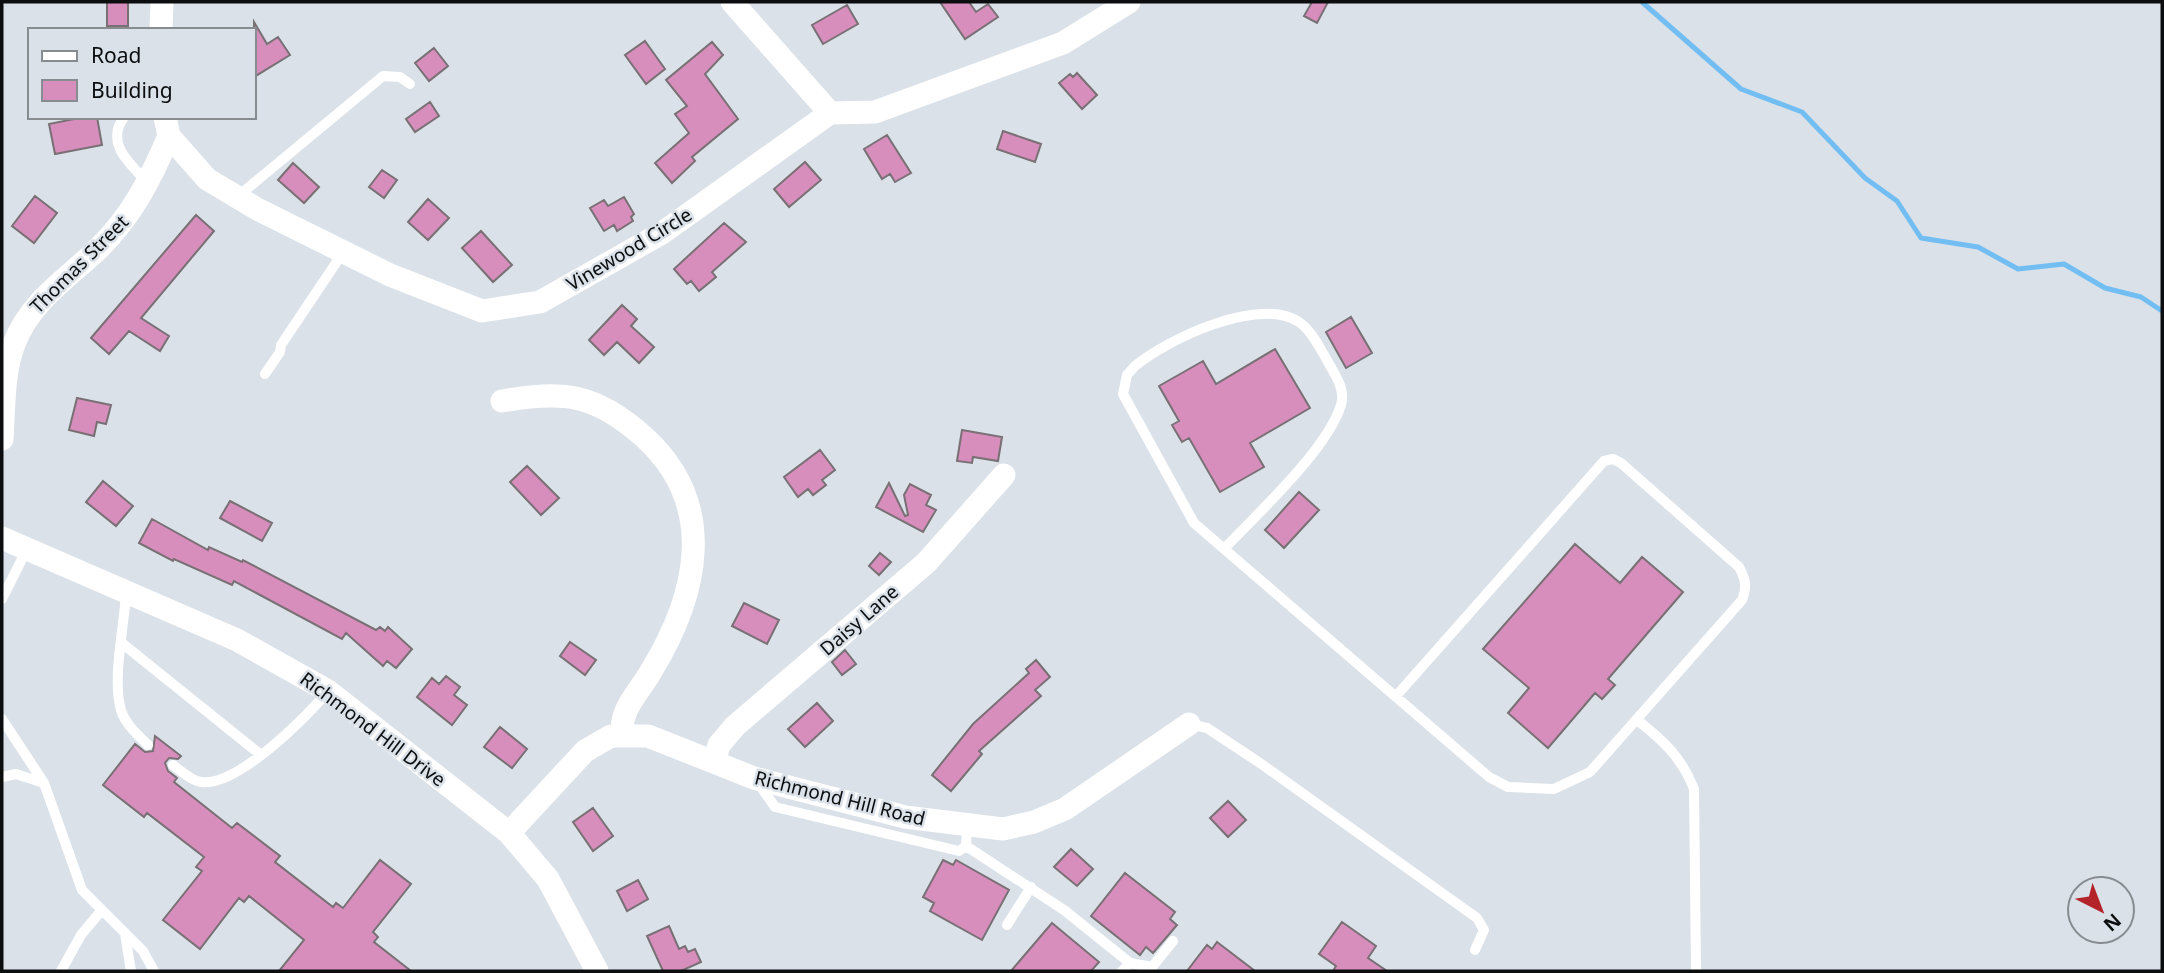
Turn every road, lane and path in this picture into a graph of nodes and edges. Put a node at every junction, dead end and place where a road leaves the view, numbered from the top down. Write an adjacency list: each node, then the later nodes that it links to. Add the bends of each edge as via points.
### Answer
1 (162, 2): 4 (street)
2 (732, 2): 6 (street)
3 (1129, 2): 6 (street, via 1063,43 875,112)
4 (160, 28)
5 (410, 84): 10 (lane, via 400,77 383,76)
6 (830, 113): 11 (street, Vinewood Circle, via 663,233 540,302 482,311 390,275)
7 (123, 119): 9 (lane, via 116,142)
8 (167, 127): 9 (street, Thomas Street); 10 (street, Vinewood Circle, via 207,179)
9 (148, 183): 14 (street, Thomas Street, via 130,214 30,311 14,344 5,385)
10 (237, 197): 11 (street, Vinewood Circle)
11 (344, 251): 12 (lane)
12 (265, 374)
13 (502, 401): 27 (street, via 544,393 602,407 652,444 675,472 688,498 694,552 682,602 663,651 624,713)
14 (2, 439)
15 (1004, 475): 30 (street, Daisy Lane, via 926,563 735,726 719,745)
16 (2, 538): 17 (street, Richmond Hill Drive)
17 (27, 549): 19 (street, Richmond Hill Drive); 20 (lane)
18 (1224, 549): 18 (lane, via 1194,523 1123,394 1127,375 1145,358 1204,326 1277,315 1298,322 1314,337 1341,386 1342,403 1310,456); 23 (lane)
19 (127, 594): 21 (lane); 22 (street, Richmond Hill Drive, via 237,640)
20 (2, 599)
21 (123, 644): 28 (lane, via 117,680 121,711); 29 (lane)
22 (328, 691): 29 (lane, via 287,736); 34 (street, Richmond Hill Drive)
23 (1397, 695): 25 (lane, via 1489,777 1508,787 1530,790 1553,789 1590,772); 25 (lane, via 1597,466 1613,459 1745,578 1742,600)
24 (2, 719): 33 (lane)
25 (1637, 720): 47 (lane, via 1674,751 1694,789)
26 (1189, 724): 35 (street, Richmond Hill Road, via 1065,808 1034,822); 41 (lane, via 1207,728 1260,763 1477,918 1484,930)
27 (623, 734): 30 (street, Richmond Hill Road, via 648,736); 34 (street, via 585,751)
28 (148, 745)
29 (261, 755): 31 (lane, via 218,780 201,782)
30 (714, 762): 35 (street, Richmond Hill Road, via 754,778)
31 (173, 765)
32 (2, 777): 33 (lane, via 16,774)
33 (44, 783): 37 (lane, via 82,890)
34 (509, 833): 46 (street, Richmond Hill Drive, via 548,879)
35 (966, 836): 36 (lane)
36 (1031, 887): 38 (lane); 42 (lane)
37 (101, 911): 39 (lane); 43 (lane, via 81,934)
38 (1007, 925)
39 (125, 934): 44 (lane); 45 (lane, via 143,951)
40 (1173, 941): 42 (lane, via 1152,967)
41 (1475, 950)
42 (1126, 967)
43 (61, 971)
44 (131, 971)
45 (154, 971)
46 (597, 971)
47 (1696, 971)

